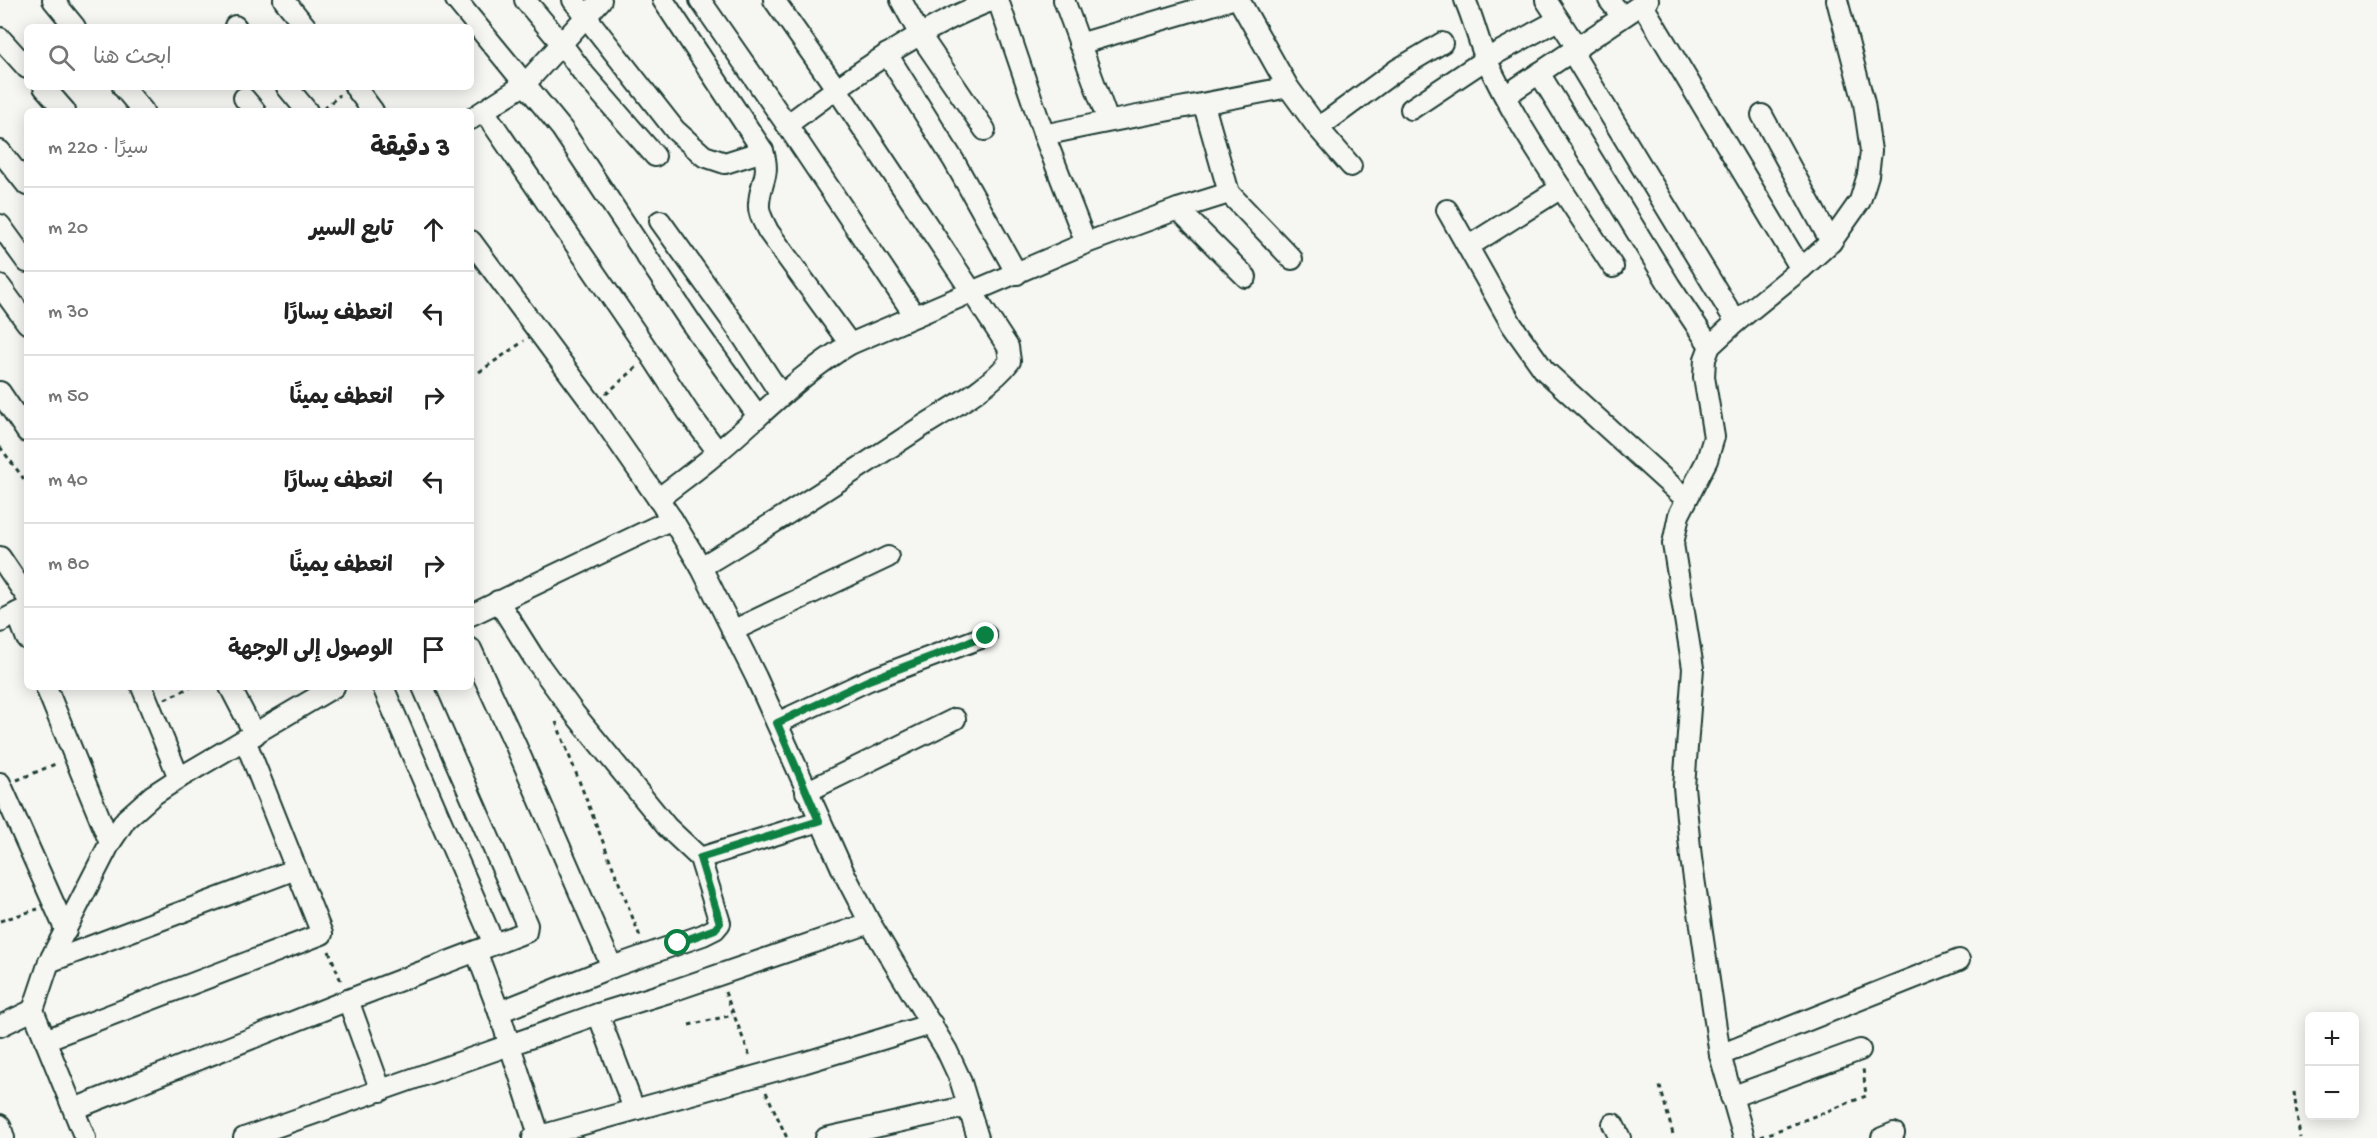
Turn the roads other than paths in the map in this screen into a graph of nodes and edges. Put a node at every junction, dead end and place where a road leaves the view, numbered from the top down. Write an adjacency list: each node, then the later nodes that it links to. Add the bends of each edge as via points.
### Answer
1 (53, 0): 24 (street)
2 (284, 0): 25 (street)
3 (456, 0): 36 (street)
4 (525, 0): 28 (street)
5 (573, 0): 21 (street)
6 (601, 0): 21 (street)
7 (663, 0): 58 (street)
8 (700, 0): 53 (street)
9 (774, 0): 38 (street)
10 (901, 0): 26 (street)
11 (993, 0): 26 (street)
12 (998, 0): 56 (street)
13 (1064, 0): 30 (street)
14 (1229, 0): 30 (street)
15 (1239, 0): 37 (street)
16 (1465, 0): 33 (street)
17 (1546, 0): 23 (street)
18 (1609, 0): 22 (street)
19 (1837, 0): 68 (street, via 1864,103 1871,151 1860,201)
20 (1645, 2): 22 (street); 75 (street)
21 (587, 16): 28 (street); 58 (street, via 675,129 704,156 725,163)
22 (1623, 16): 31 (street)
23 (1558, 20): 31 (street); 33 (street)
24 (73, 24)
25 (304, 24)
26 (920, 35): 32 (street); 55 (street)
27 (0, 38): 34 (street)
28 (561, 43): 36 (street); 59 (street)
29 (1442, 43): 54 (street, via 1398,69)
30 (1079, 44): 52 (street)
31 (1575, 50): 35 (street); 82 (street)
32 (887, 54): 38 (street); 76 (street, via 954,160)
33 (1486, 59): 43 (street); 49 (street)
34 (24, 65)
35 (1539, 73): 43 (street); 84 (street)
36 (525, 84): 50 (street); 87 (street, via 584,160)
37 (1288, 87): 44 (street); 54 (street)
38 (836, 88): 53 (street); 79 (street)
39 (47, 90): 45 (street)
40 (126, 90): 46 (street)
41 (289, 90): 47 (street)
42 (349, 90): 48 (street)
43 (1505, 96): 62 (street)
44 (1204, 105): 52 (street); 63 (street)
45 (62, 108)
46 (140, 108)
47 (304, 108)
48 (370, 108)
49 (1411, 109)
50 (477, 115): 89 (street)
51 (1762, 115): 68 (street)
52 (1108, 121): 56 (street)
53 (787, 125): 80 (street)
54 (1318, 128): 60 (street)
55 (985, 130)
56 (1044, 135): 69 (street)
57 (0, 151): 61 (street)
58 (763, 151): 83 (street, via 766,177 759,202 768,231)
59 (655, 156)
60 (1351, 166)
61 (24, 181)
62 (1561, 188): 71 (street); 74 (street)
63 (1229, 193): 64 (street); 73 (street)
64 (1178, 209): 69 (street); 77 (street)
65 (1447, 210): 71 (street)
66 (660, 221): 86 (street)
67 (0, 225): 72 (street)
68 (1831, 242): 75 (street)
69 (1086, 243): 76 (street)
70 (474, 245): 90 (street)
71 (1469, 246): 91 (street, via 1512,325 1544,370)
72 (24, 258)
73 (1292, 259)
74 (1613, 267)
75 (1802, 269): 82 (street)
76 (1017, 274): 79 (street)
77 (1246, 277)
78 (0, 286): 81 (street)
79 (972, 292): 80 (street); 95 (street, via 1008,347 1010,361 1001,373 771,526)
80 (915, 316): 83 (street)
81 (24, 319)
82 (1736, 322): 84 (street)
83 (850, 344): 86 (street, via 820,362)
84 (1710, 346): 91 (street, via 1704,358 1704,377 1714,437 1707,460)
85 (0, 392): 88 (street)
86 (781, 394): 87 (street)
87 (758, 416): 89 (street)
88 (24, 428)
89 (718, 452): 90 (street)
90 (658, 499): 92 (street)
91 (1686, 499): 135 (street, via 1674,529 1673,544 1693,668 1685,807)
92 (672, 519): 95 (street); 96 (street)
93 (0, 557): 97 (street)
94 (888, 557): 100 (street)
95 (701, 567): 100 (street)
96 (498, 601): 98 (street); 117 (street, via 574,713 667,827)
97 (18, 610): 99 (street)
98 (474, 613)
99 (24, 629)
100 (732, 631): 110 (street)
101 (986, 636): 110 (street, via 869,680)
102 (474, 655): 125 (street)
103 (47, 690): 116 (street)
104 (143, 690): 112 (street)
105 (231, 690): 111 (street)
106 (383, 690): 121 (street)
107 (424, 690): 121 (street, via 527,925 524,934)
108 (311, 693): 111 (street)
109 (955, 719): 114 (street)
110 (777, 723): 114 (street)
111 (250, 738): 112 (street); 118 (street)
112 (179, 778): 116 (street, via 135,809)
113 (1, 785): 120 (street)
114 (806, 792): 115 (street)
115 (819, 821): 117 (street); 119 (street)
116 (110, 843): 120 (street)
117 (700, 858): 125 (street, via 718,914 718,926)
118 (296, 868): 124 (street); 132 (street, via 322,934)
119 (870, 924): 129 (street); 130 (street)
120 (66, 931): 124 (street)
121 (494, 944): 122 (street)
122 (476, 951): 126 (street); 128 (street)
123 (1959, 960): 135 (street)
124 (49, 962): 127 (street)
125 (612, 967): 128 (street)
126 (348, 1000): 136 (street); 139 (street)
127 (33, 1010): 131 (street); 132 (street)
128 (499, 1012): 133 (street)
129 (598, 1014): 133 (street); 140 (street)
130 (932, 1024): 138 (street); 140 (street)
131 (0, 1026)
132 (45, 1040): 139 (street)
133 (510, 1045): 136 (street); 142 (street)
134 (1860, 1050): 137 (street)
135 (1720, 1055): 137 (street)
136 (381, 1090): 145 (street)
137 (1731, 1097): 148 (street)
138 (969, 1106): 146 (street); 147 (street)
139 (74, 1109): 144 (street)
140 (634, 1109): 142 (street)
141 (0, 1125): 143 (street)
142 (537, 1137)
143 (4, 1138)
144 (85, 1138)
145 (244, 1138)
146 (826, 1138)
147 (978, 1138)
148 (1744, 1138)

